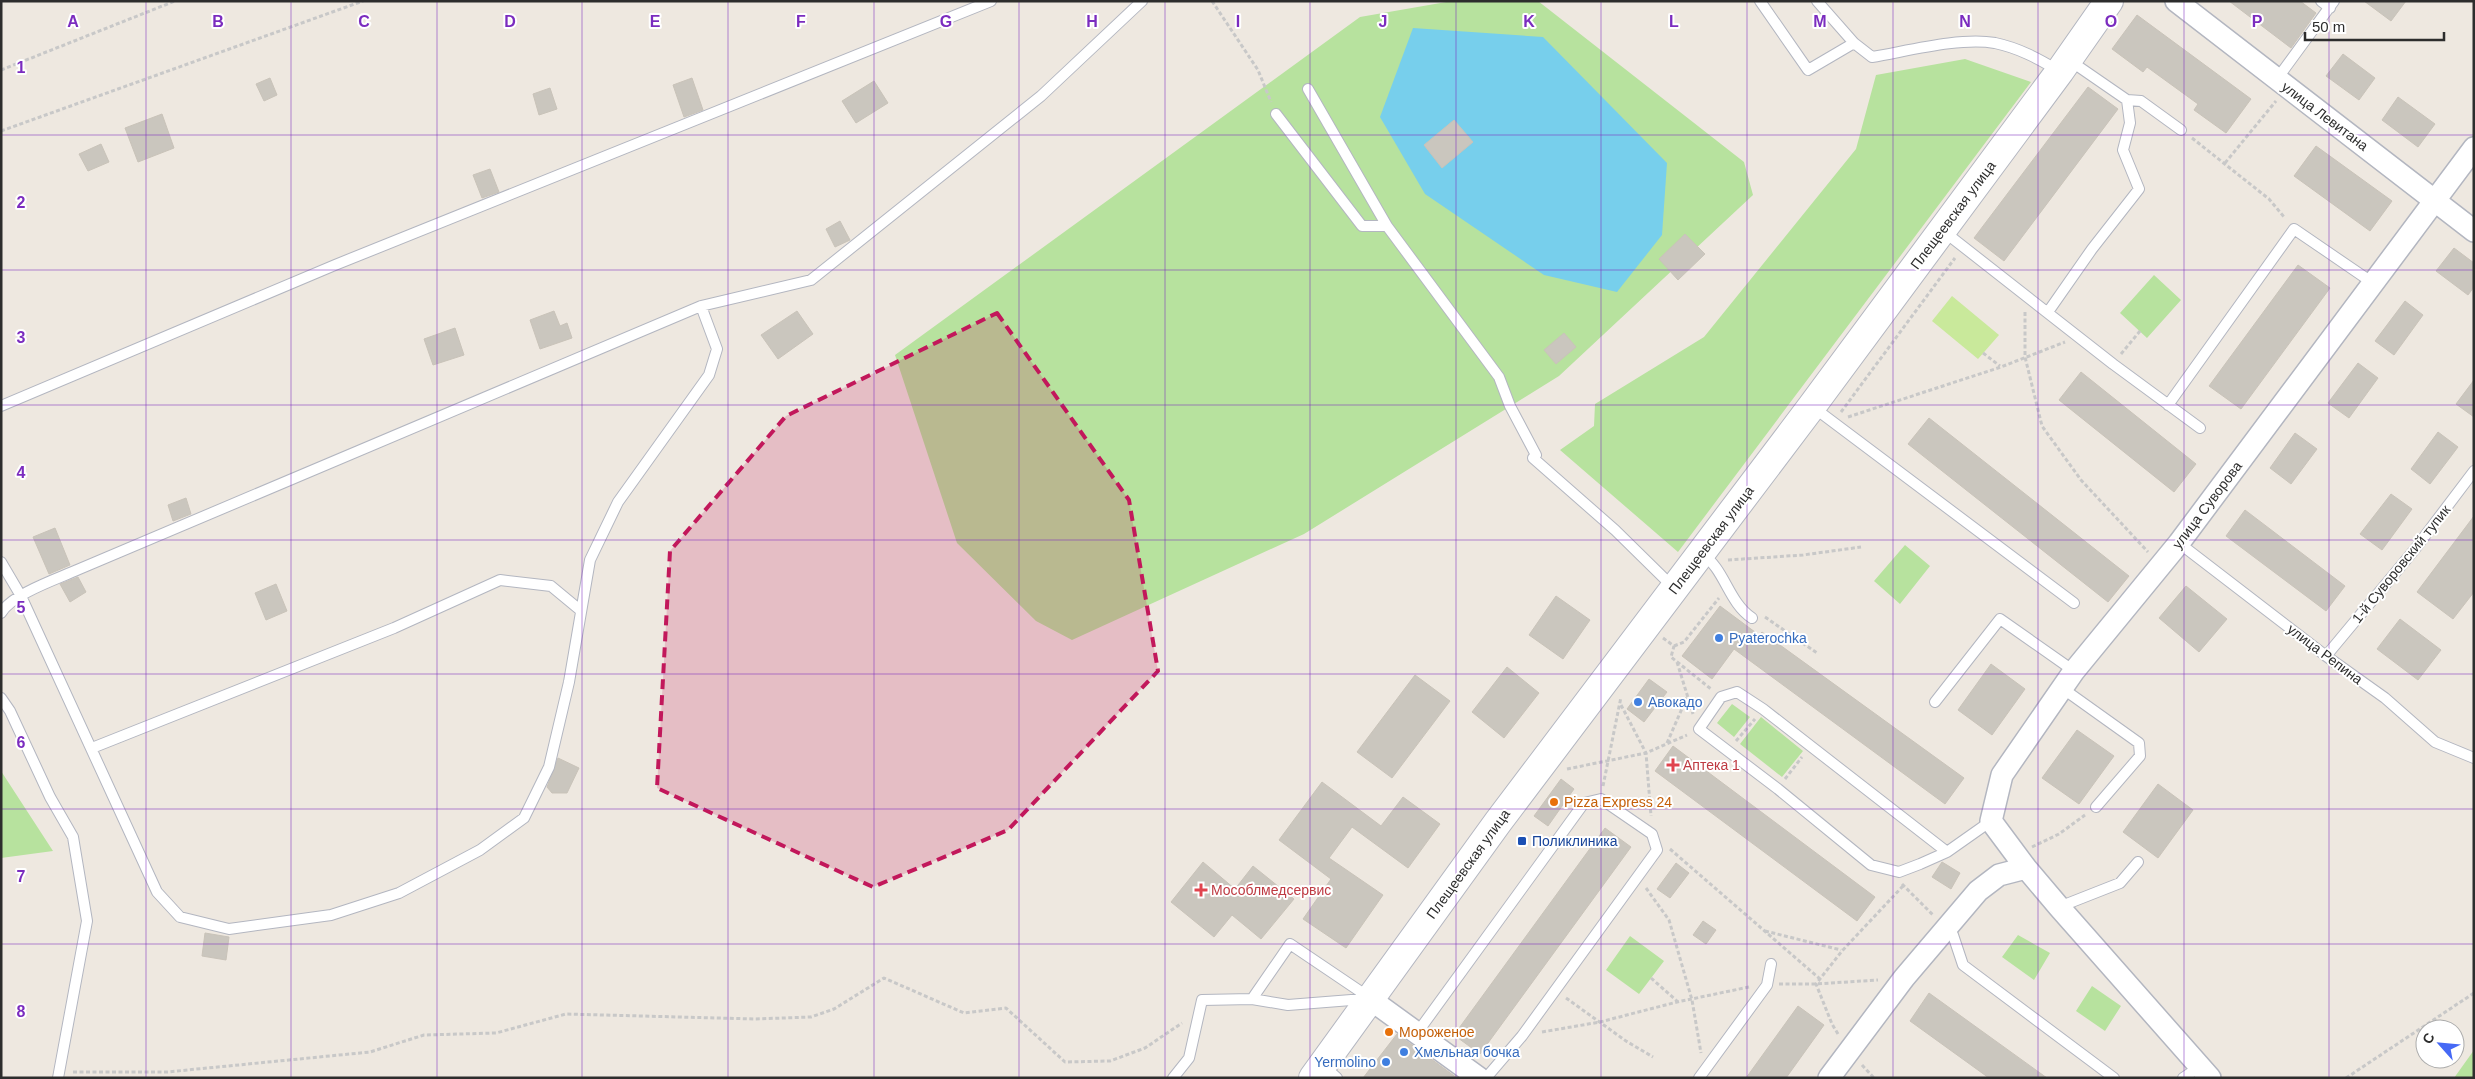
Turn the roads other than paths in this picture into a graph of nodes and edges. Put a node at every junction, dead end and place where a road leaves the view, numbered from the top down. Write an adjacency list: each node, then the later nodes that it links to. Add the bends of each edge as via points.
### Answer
1 (991, 1): 24 (lane, via 334,265)
2 (1142, 1): 21 (lane, via 1042,96 811,280)
3 (1760, 1): 8 (lane, via 1808,70)
4 (1816, 1): 8 (lane)
5 (2109, 1): 9 (street, Плещеевская улица)
6 (2176, 1): 10 (street, улица Левитана)
7 (2328, 3): 10 (lane)
8 (1854, 44): 9 (lane, via 1872,57 1951,44 1994,43)
9 (2064, 65): 12 (lane); 18 (street, Плещеевская улица)
10 (2282, 83): 16 (street, улица Левитана)
11 (1308, 89): 17 (lane)
12 (2127, 100): 14 (lane, via 2141,101); 22 (lane, via 2130,123 2123,150 2139,189)
13 (1276, 114): 17 (lane, via 1362,226)
14 (2181, 130)
15 (2474, 148): 16 (street, улица Суворова)
16 (2436, 201): 19 (street, улица Левитана); 20 (street, улица Суворова)
17 (1387, 226): 31 (lane, via 1498,377 1535,457)
18 (1942, 229): 22 (lane); 25 (street, Плещеевская улица)
19 (2474, 231)
20 (2373, 282): 23 (lane, via 2294,229); 28 (street, улица Суворова)
21 (701, 306): 32 (lane); 34 (lane, via 717,349 709,375 618,502 590,560)
22 (2048, 312): 23 (lane)
23 (2168, 405): 26 (lane)
24 (1, 406)
25 (1812, 406): 29 (street, Плещеевская улица); 33 (lane)
26 (2200, 428)
27 (2474, 471): 37 (lane, 1-й Суворовский тупик, via 2416,549)
28 (2179, 543): 37 (lane, улица Репина); 38 (street, улица Суворова)
29 (1706, 557): 31 (street, Плещеевская улица); 36 (lane, via 1742,611)
30 (1, 562): 32 (lane)
31 (1675, 588): 52 (street, Плещеевская улица, via 1498,822)
32 (21, 596): 35 (lane); 41 (lane)
33 (2074, 603)
34 (580, 610): 41 (lane, via 551,586 500,580 394,628); 41 (lane, via 569,682 549,768 524,818 480,850 399,892 331,915 229,929 180,918 157,892)
35 (1, 613)
36 (1752, 618)
37 (2326, 656): 42 (lane, улица Репина, via 2385,698 2435,742)
38 (2068, 679): 40 (lane, via 2000,619); 43 (lane, via 2139,743 2140,756); 44 (street, улица Суворова, via 2002,775)
39 (1, 698): 56 (lane, via 73,837 87,921)
40 (1935, 702)
41 (92, 748)
42 (2474, 758)
43 (2096, 808)
44 (1990, 821): 45 (lane); 46 (street)
45 (1948, 852): 45 (lane, via 1738,692 1721,697 1699,728 1871,865 1899,872)
46 (2021, 862): 48 (street); 49 (street, via 1978,891)
47 (2138, 862): 48 (lane, via 2120,883)
48 (2059, 907): 54 (street)
49 (1946, 928): 61 (street); 62 (lane, via 1953,935 1963,965)
50 (1771, 964): 60 (lane, via 1767,985)
51 (1252, 999): 52 (lane, via 1288,1005); 52 (lane, via 1290,944); 57 (lane, via 1202,1000 1189,1058)
52 (1370, 999): 53 (street); 55 (street, Плещеевская улица)
53 (1417, 1033): 58 (street); 59 (lane, via 1584,803 1601,799 1652,834 1657,850 1522,1036)
54 (2205, 1072): 63 (lane)
55 (1324, 1074)
56 (59, 1075)
57 (1173, 1078)
58 (1479, 1078)
59 (1486, 1078)
60 (1699, 1078)
61 (1829, 1078)
62 (2114, 1078)
63 (2183, 1078)

